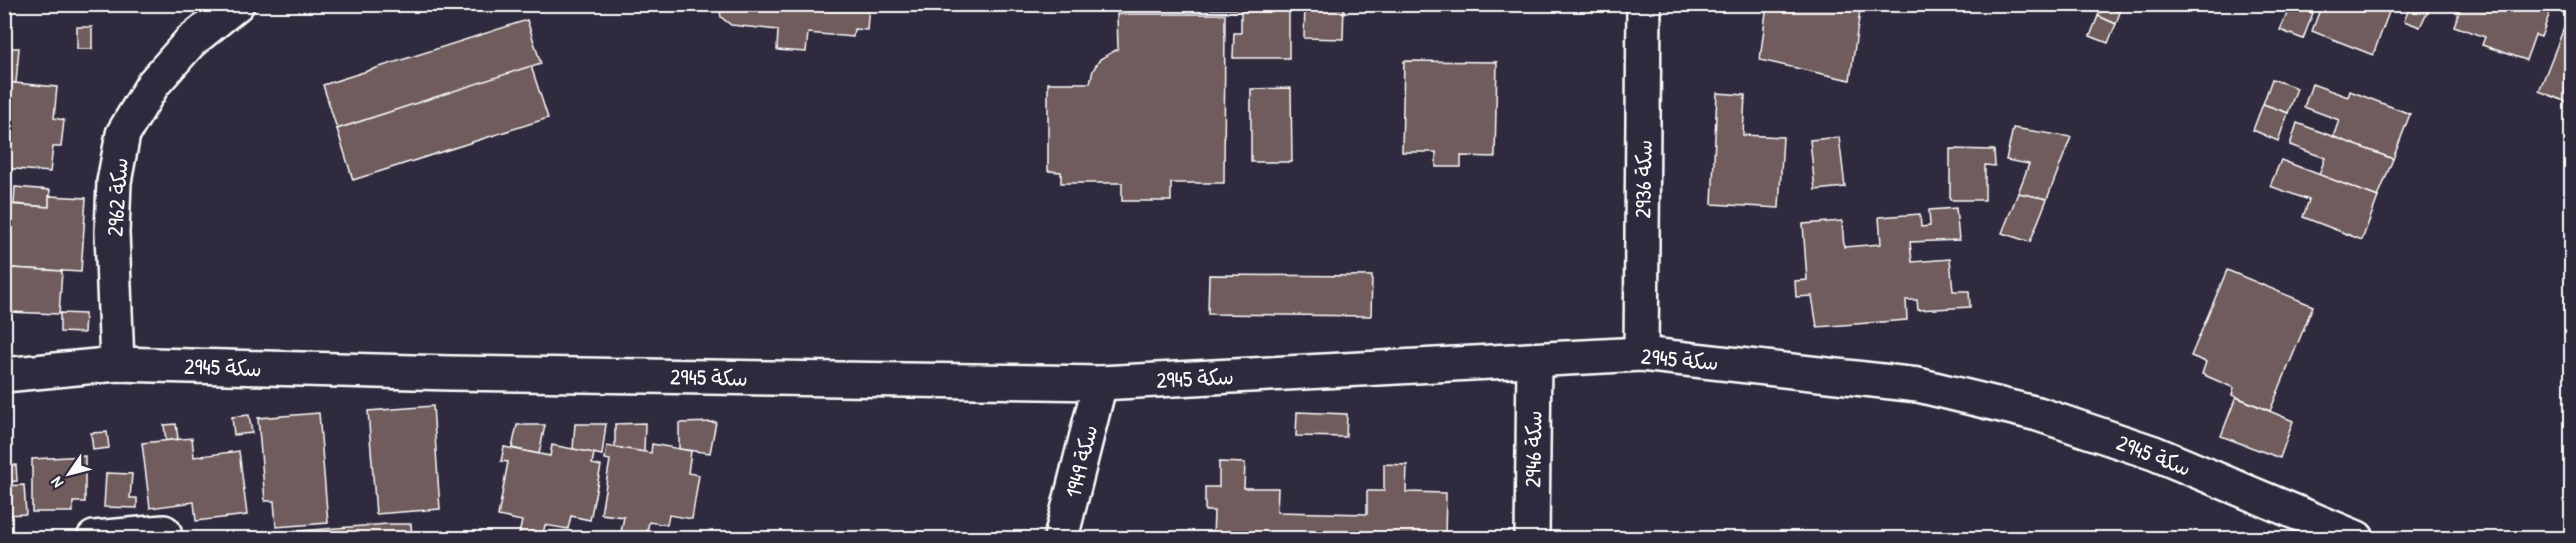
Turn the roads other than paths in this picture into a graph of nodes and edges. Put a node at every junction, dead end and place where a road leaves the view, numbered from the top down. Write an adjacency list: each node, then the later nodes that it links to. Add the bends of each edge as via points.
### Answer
1 (237, 4): 5 (street, سكة 2962, via 190,42 153,84 123,134 114,182 112,232)
2 (1644, 4): 3 (street, سكة 2936)
3 (1641, 354): 4 (street, سكة 2945); 12 (street, سكة 2945, via 1918,385 2038,414 2154,453)
4 (1534, 360): 7 (street, سكة 2945); 11 (street, سكة 2946)
5 (117, 364): 6 (street, سكة 2945); 7 (street, سكة 2945)
6 (4, 375)
7 (1100, 382): 10 (street, سكة 1949)
8 (164, 532): 9 (street)
9 (94, 538)
10 (1062, 538)
11 (1532, 538)
12 (2357, 538)

